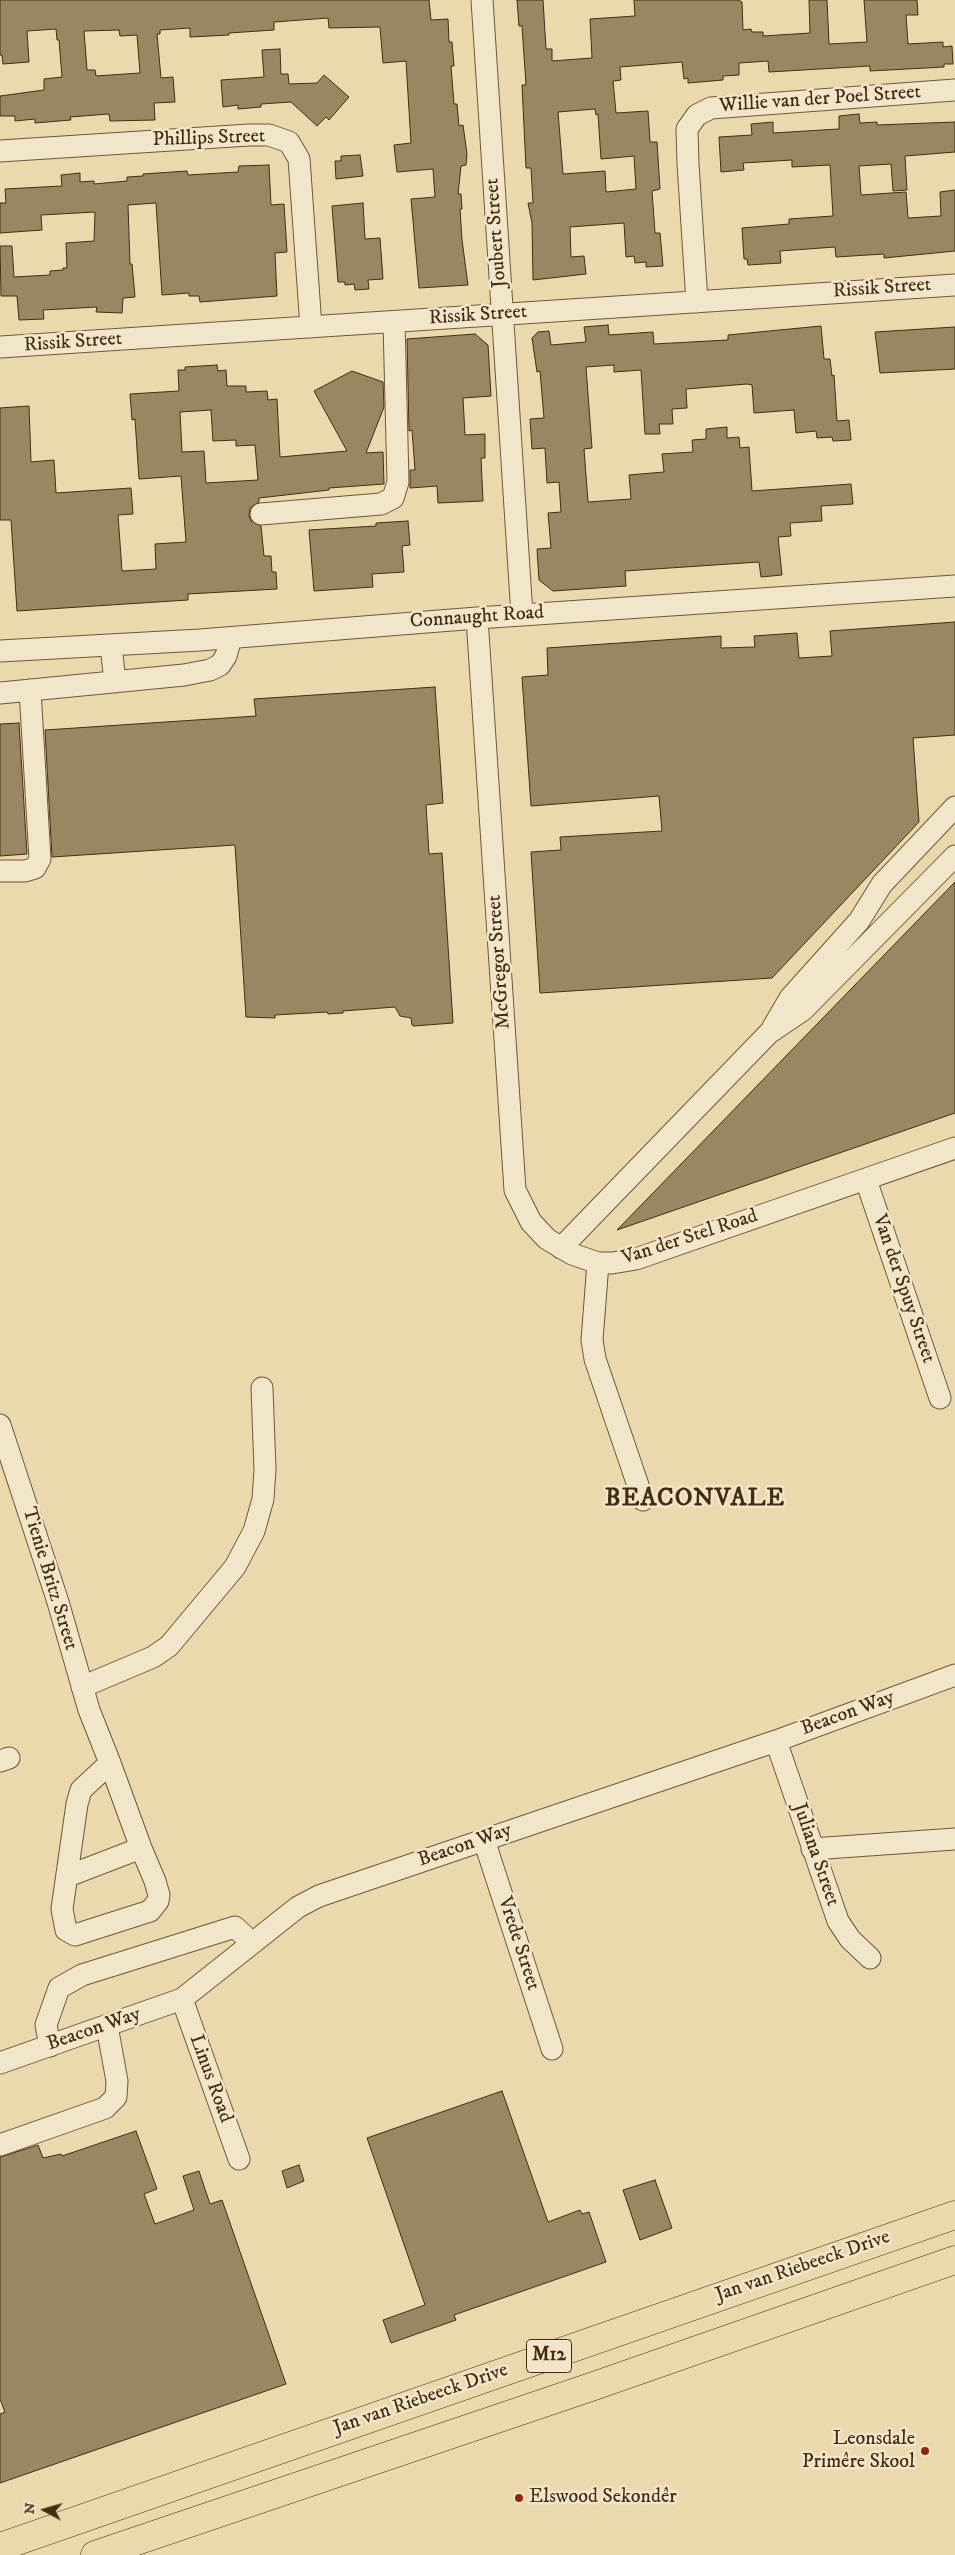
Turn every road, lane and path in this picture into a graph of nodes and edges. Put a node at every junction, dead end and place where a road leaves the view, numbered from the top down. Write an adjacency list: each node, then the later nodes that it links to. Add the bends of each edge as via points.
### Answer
1 (482, 0): 6 (street, Joubert Street)
2 (955, 90): 5 (street, Willie van der Poel Street, via 712,108 697,115 688,129 688,164)
3 (0, 151): 8 (street, Phillips Street, via 250,135 279,137 295,149 299,159)
4 (955, 285): 5 (street, Rissik Street)
5 (697, 302): 6 (street, Rissik Street)
6 (502, 315): 7 (street, Rissik Street); 12 (street, Joubert Street)
7 (394, 322): 8 (street, Rissik Street); 10 (street, via 398,482 393,498 381,504)
8 (311, 327): 9 (street, Rissik Street)
9 (0, 347)
10 (261, 514)
11 (955, 586): 12 (street, Connaught Road)
12 (522, 615): 13 (street, Connaught Road)
13 (478, 618): 14 (street, Connaught Road); 26 (street, McGregor Street, via 514,1190 531,1222)
14 (231, 638): 15 (street, Connaught Road); 17 (street, via 226,656 220,665 210,670)
15 (111, 645): 16 (street, Connaught Road); 17 (street)
16 (0, 651)
17 (115, 682): 18 (street)
18 (30, 690): 19 (street); 22 (street, via 40,860 35,868 25,871)
19 (0, 693)
20 (955, 808): 23 (street, via 882,884 859,921 790,998)
21 (955, 856): 23 (street, via 803,1010)
22 (0, 871)
23 (769, 1033): 26 (street)
24 (955, 1148): 25 (street, Van der Stel Road)
25 (866, 1180): 27 (street, Van der Stel Road, via 636,1258); 29 (street, Van der Spuy Street)
26 (561, 1248): 27 (street, McGregor Street)
27 (598, 1263): 32 (street, Van der Stel Road, via 592,1340 594,1359)
28 (262, 1388): 34 (street, via 263,1499 254,1531 235,1567 169,1646 153,1657)
29 (940, 1398)
30 (1, 1433): 31 (street, Tienie Britz Street)
31 (10, 1487): 34 (street, Tienie Britz Street)
32 (643, 1500)
33 (955, 1675): 35 (street, Beacon Way)
34 (82, 1687): 36 (street, Tienie Britz Street)
35 (776, 1741): 38 (street, Beacon Way); 40 (street, Juliana Street)
36 (110, 1763): 39 (street, Tienie Britz Street); 41 (street, via 88,1781 78,1796)
37 (955, 1838): 40 (street)
38 (484, 1840): 42 (street, Beacon Way, via 311,1899); 47 (street, Vrede Street)
39 (141, 1848): 41 (street); 41 (street, Tienie Britz Street, via 159,1894 150,1911 81,1934 70,1933 62,1920)
40 (812, 1849): 43 (street, Juliana Street, via 841,1928)
41 (68, 1876)
42 (252, 1943): 44 (street, Beacon Way); 46 (street, via 235,1927 82,1975 59,1988 46,2024)
43 (870, 1958)
44 (182, 1999): 45 (street, Beacon Way); 50 (street, Linus Road)
45 (107, 2026): 46 (street, Beacon Way); 49 (street, via 117,2081 116,2096 106,2108)
46 (50, 2046): 48 (street, Beacon Way)
47 (552, 2049)
48 (0, 2063)
49 (0, 2145)
50 (239, 2159)
51 (955, 2215): 53 (main road, Jan van Riebeeck Drive / M12)
52 (955, 2260): 54 (main road, Jan van Riebeeck Drive / M12)
53 (0, 2546)
54 (95, 2555)

